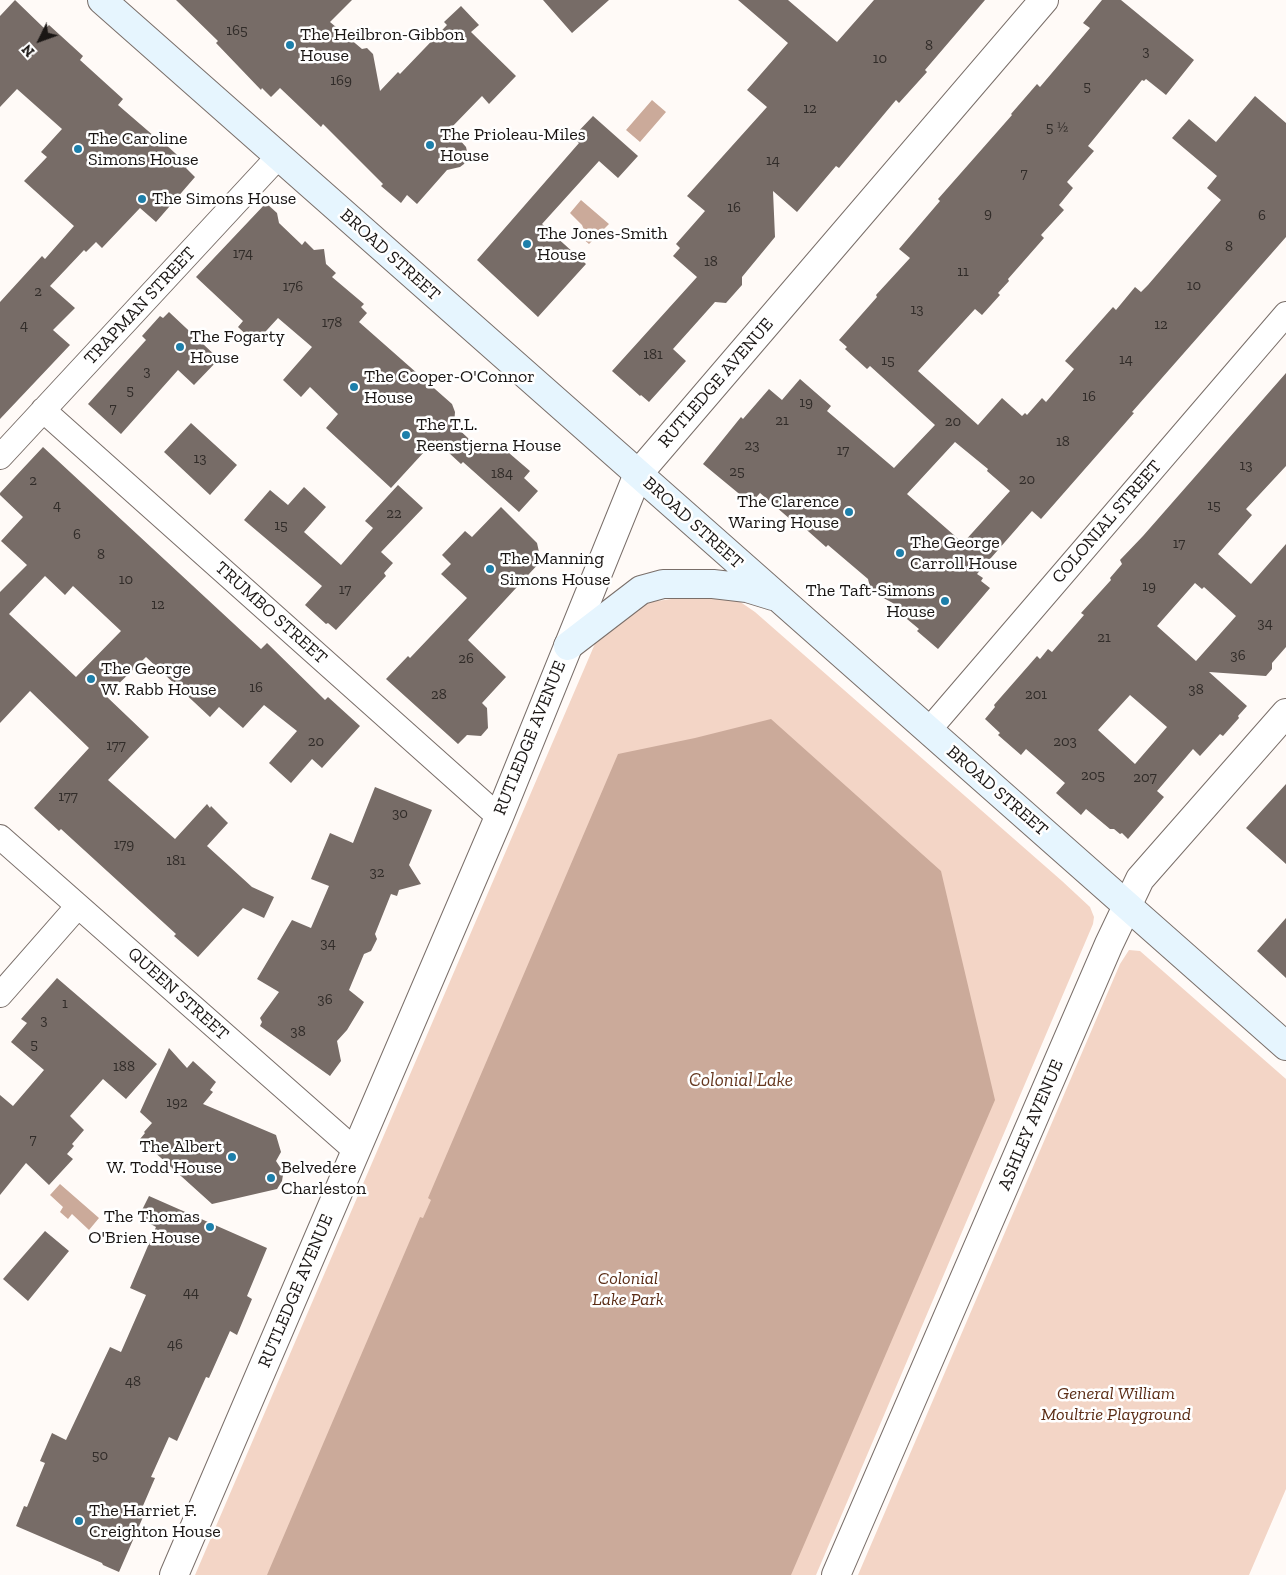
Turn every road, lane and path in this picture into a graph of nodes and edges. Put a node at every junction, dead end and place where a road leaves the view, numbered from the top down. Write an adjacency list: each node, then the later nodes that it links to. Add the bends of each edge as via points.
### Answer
1 (102, 0): 3 (main road, BROAD STREET)
2 (1044, 0): 7 (street, RUTLEDGE AVENUE)
3 (279, 156): 5 (street, TRAPMAN STREET); 7 (main road, BROAD STREET)
4 (1286, 314): 11 (street, COLONIAL STREET)
5 (43, 410): 6 (street, TRAPMAN STREET); 12 (street, TRUMBO STREET)
6 (0, 456)
7 (638, 474): 8 (main road, BROAD STREET); 9 (street, RUTLEDGE AVENUE)
8 (777, 598): 9 (main road, via 747,588 663,584 641,590); 11 (main road, BROAD STREET)
9 (568, 646): 12 (street, RUTLEDGE AVENUE)
10 (1286, 713): 14 (street, ASHLEY AVENUE, via 1140,879)
11 (928, 731): 14 (main road, BROAD STREET)
12 (499, 817): 18 (street, RUTLEDGE AVENUE)
13 (0, 837): 15 (street, QUEEN STREET)
14 (1126, 905): 17 (main road, BROAD STREET); 20 (street, ASHLEY AVENUE)
15 (78, 906): 16 (street); 18 (street, QUEEN STREET)
16 (0, 995)
17 (1286, 1046)
18 (356, 1151): 19 (street, RUTLEDGE AVENUE)
19 (174, 1575)
20 (836, 1575)

